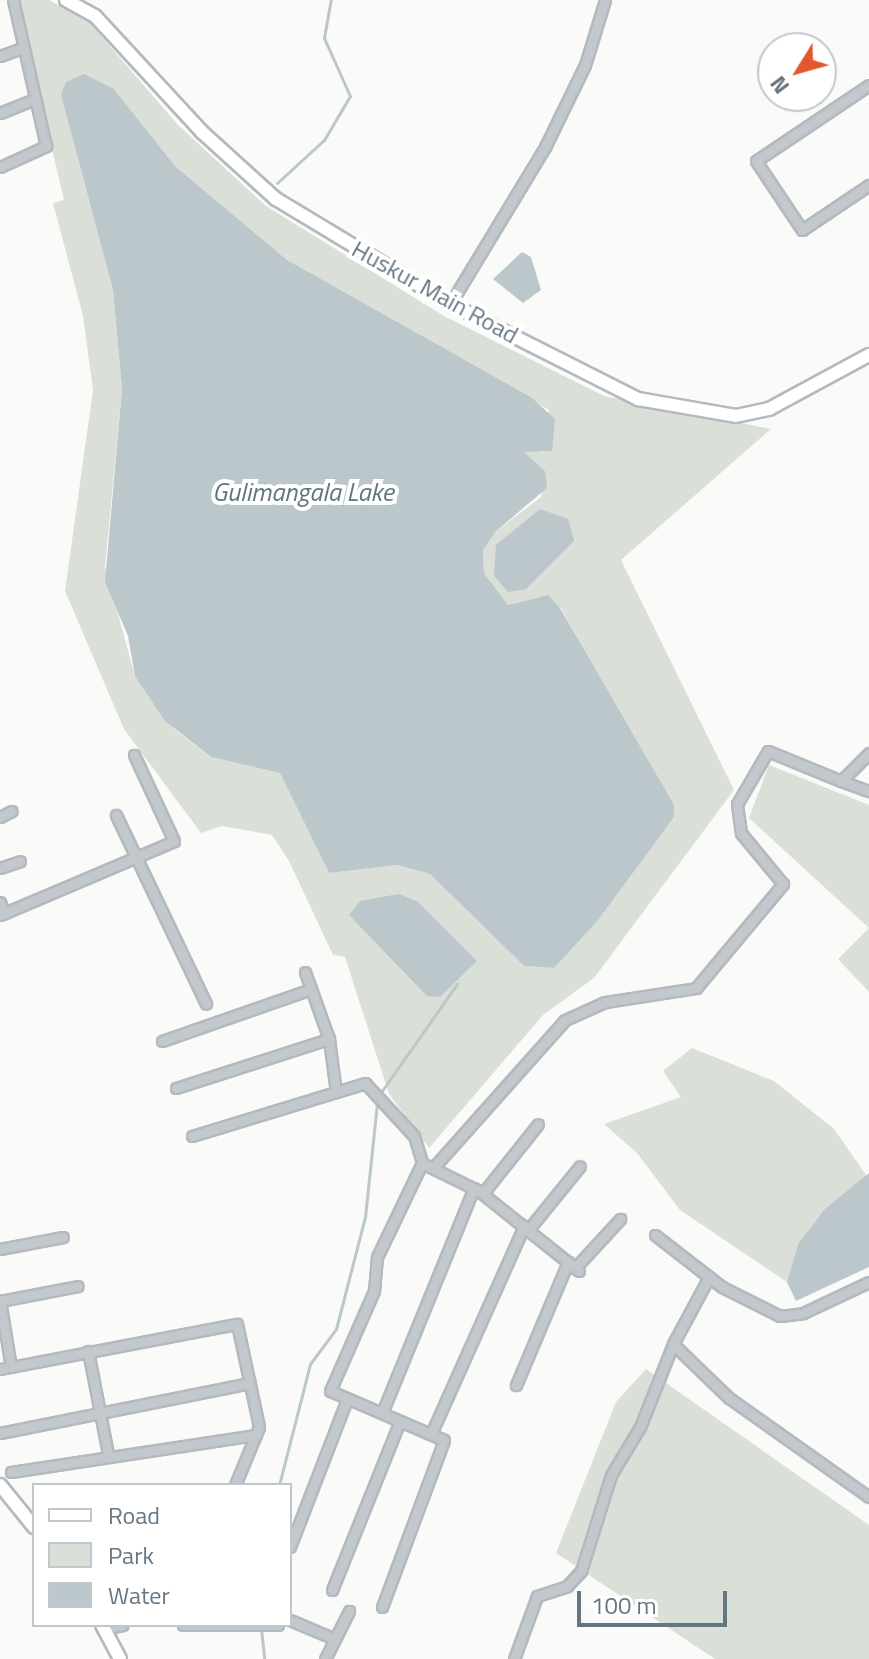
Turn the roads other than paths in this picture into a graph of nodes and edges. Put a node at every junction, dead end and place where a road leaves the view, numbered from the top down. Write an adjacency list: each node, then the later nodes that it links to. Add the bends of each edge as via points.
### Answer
1 (13, 0): 4 (street)
2 (66, 0): 11 (main road, Huskur Main Road, via 95,16 202,132 276,199)
3 (605, 0): 11 (street, via 585,65 545,147)
4 (22, 48): 5 (street); 7 (street)
5 (0, 56)
6 (869, 85): 10 (street, via 756,161 802,230)
7 (35, 99): 8 (street); 9 (street, via 46,146)
8 (0, 113)
9 (0, 167)
10 (869, 185)
11 (450, 304): 12 (main road, Huskur Main Road, via 638,399 701,413 769,409)
12 (869, 355)
13 (869, 753): 15 (street)
14 (134, 755): 21 (street, via 174,841)
15 (841, 781): 16 (street); 36 (street, via 768,751 737,804 741,833 783,884 696,988 581,1009 551,1031)
16 (869, 791)
17 (12, 811): 19 (street)
18 (116, 815): 21 (street)
19 (0, 817)
20 (20, 861): 22 (street)
21 (136, 862): 24 (street); 27 (street)
22 (0, 868)
23 (0, 902): 24 (street)
24 (2, 914)
25 (305, 972): 26 (street)
26 (311, 989): 28 (street); 29 (street)
27 (206, 1004)
28 (329, 1039): 30 (street); 31 (street)
29 (162, 1041)
30 (176, 1088)
31 (336, 1092): 33 (street); 34 (street, via 365,1083 414,1136)
32 (538, 1124): 37 (street)
33 (192, 1136)
34 (422, 1163): 36 (street); 54 (street, via 377,1257 374,1291 330,1391)
35 (580, 1166): 39 (street)
36 (433, 1168): 37 (street)
37 (478, 1191): 39 (street); 56 (street)
38 (620, 1219): 43 (street)
39 (526, 1228): 43 (street); 59 (street)
40 (655, 1235): 44 (street)
41 (63, 1237): 42 (street)
42 (0, 1249)
43 (574, 1267): 53 (street)
44 (709, 1277): 45 (street, via 768,1312 791,1316); 48 (street)
45 (869, 1282)
46 (78, 1286): 47 (street)
47 (0, 1301): 50 (street)
48 (673, 1344): 65 (street, via 729,1398); 78 (street, via 640,1427 611,1475 581,1571 567,1586 537,1596)
49 (88, 1351): 50 (street); 52 (street, via 232,1323); 55 (street)
50 (11, 1367): 51 (street)
51 (0, 1369)
52 (250, 1383): 55 (street); 60 (street)
53 (516, 1385)
54 (347, 1399): 56 (street); 67 (street)
55 (99, 1413): 58 (street); 61 (street)
56 (382, 1413): 57 (street)
57 (400, 1421): 59 (street); 68 (street)
58 (0, 1433)
59 (431, 1434): 69 (street, via 444,1440)
60 (256, 1435): 61 (street); 63 (street)
61 (108, 1454): 62 (street)
62 (11, 1472)
63 (236, 1483)
64 (0, 1485): 66 (main road)
65 (869, 1497)
66 (32, 1525)
67 (292, 1542)
68 (332, 1590)
69 (382, 1607)
70 (349, 1611): 75 (street)
71 (292, 1621): 75 (street)
72 (103, 1627): 76 (main road)
73 (218, 1627): 74 (street)
74 (274, 1627)
75 (335, 1639): 77 (street)
76 (120, 1659)
77 (325, 1659)
78 (514, 1659)

